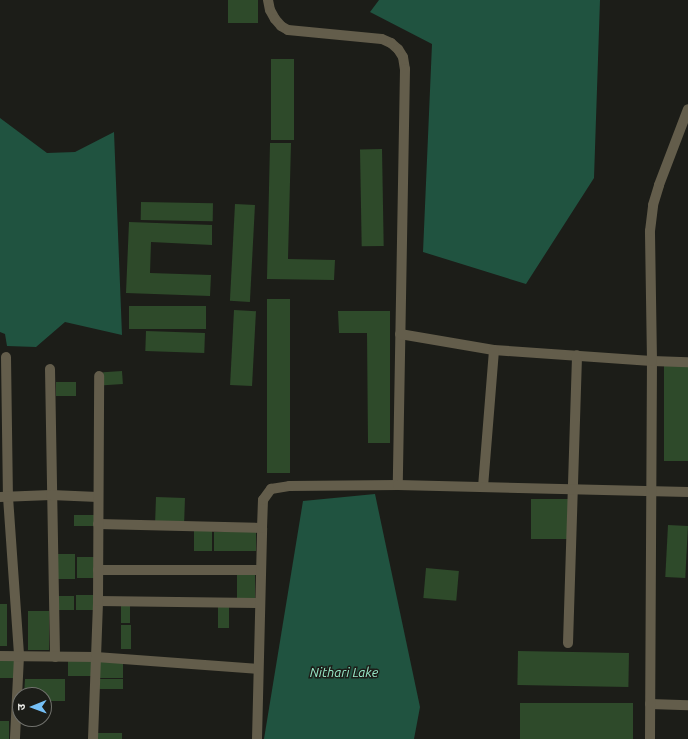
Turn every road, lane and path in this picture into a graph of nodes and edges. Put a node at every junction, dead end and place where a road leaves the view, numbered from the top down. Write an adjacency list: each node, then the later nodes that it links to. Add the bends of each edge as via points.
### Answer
1 (268, 0): 4 (street, via 275,19 288,30 382,39 398,49 403,57 405,69)
2 (688, 109): 3 (street)
3 (685, 127): 8 (street, via 659,185 653,205 650,232)
4 (400, 334): 5 (street); 12 (street)
5 (494, 350): 6 (street); 13 (street)
6 (577, 355): 8 (street); 14 (street)
7 (6, 357): 18 (street)
8 (652, 361): 9 (street); 15 (street)
9 (688, 362)
10 (50, 369): 17 (street)
11 (99, 376): 19 (street)
12 (398, 485): 13 (street); 21 (street, via 280,486 271,489 263,500)
13 (482, 487): 14 (street)
14 (572, 490): 15 (street); 26 (street)
15 (650, 491): 16 (street); 32 (street)
16 (688, 492)
17 (51, 495): 18 (street); 19 (street); 29 (street)
18 (4, 497): 28 (street)
19 (98, 498): 20 (street)
20 (98, 524): 21 (street); 22 (street)
21 (262, 528): 23 (street)
22 (98, 570): 23 (street); 24 (street)
23 (260, 570): 25 (street)
24 (98, 601): 25 (street); 30 (street)
25 (259, 603): 31 (street)
26 (568, 642)
27 (0, 656): 28 (street)
28 (19, 656): 29 (street); 34 (street)
29 (55, 657): 30 (street)
30 (96, 657): 31 (street); 35 (street)
31 (258, 669): 36 (street)
32 (650, 704): 33 (street); 37 (street)
33 (688, 705)
34 (15, 739)
35 (94, 739)
36 (256, 739)
37 (650, 739)

